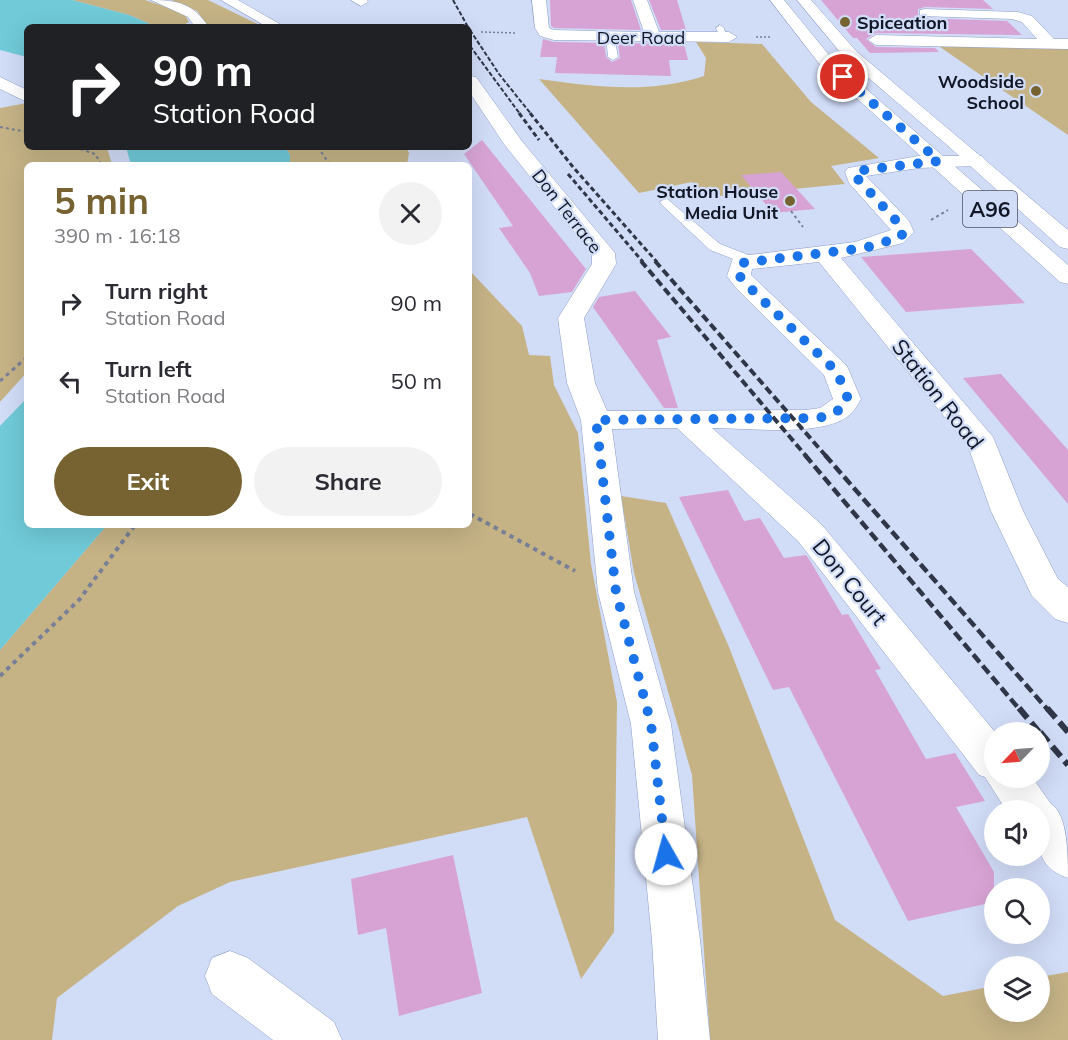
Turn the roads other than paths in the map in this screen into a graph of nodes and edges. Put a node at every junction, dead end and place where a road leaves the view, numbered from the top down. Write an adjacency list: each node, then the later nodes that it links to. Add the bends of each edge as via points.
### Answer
1 (158, 0): 8 (street, via 193,14)
2 (539, 0): 11 (street, Deer Road, via 545,33)
3 (640, 0): 12 (street)
4 (777, 0): 23 (street, A96, via 827,63)
5 (804, 0): 22 (street, A96, via 851,56)
6 (237, 1): 9 (street)
7 (925, 13): 14 (street, via 1013,15 1027,19)
8 (200, 24)
9 (273, 24)
10 (724, 34): 12 (street, Deer Road)
11 (610, 36): 12 (street, Deer Road); 16 (lane)
12 (653, 37)
13 (876, 40): 14 (street)
14 (1049, 43): 15 (street)
15 (1068, 44)
16 (613, 57)
17 (0, 82): 19 (street)
18 (472, 84): 29 (street, Don Terrace, via 514,144 603,253 604,264 572,318 581,383)
19 (24, 95)
20 (24, 98): 21 (street)
21 (0, 102)
22 (975, 160): 23 (street); 25 (street, A96)
23 (939, 161): 26 (street, via 855,172 855,179 903,232 895,241); 28 (street, A96)
24 (666, 202): 27 (lane, via 715,247)
25 (1068, 242)
26 (824, 253): 27 (street); 31 (street, Station Road, via 982,444 1007,511 1045,587)
27 (754, 262): 30 (street, via 741,263 739,276 837,372 848,399 841,409 818,418)
28 (1068, 277)
29 (596, 420): 30 (street); 39 (street, via 616,592 651,724)
30 (685, 420): 32 (street, Don Court, via 810,533)
31 (1068, 609)
32 (984, 750)
33 (1015, 788): 34 (street)
34 (1024, 800)
35 (1050, 833): 36 (street)
36 (1068, 857)
37 (230, 976): 38 (street)
38 (316, 1040)
39 (684, 1040)

